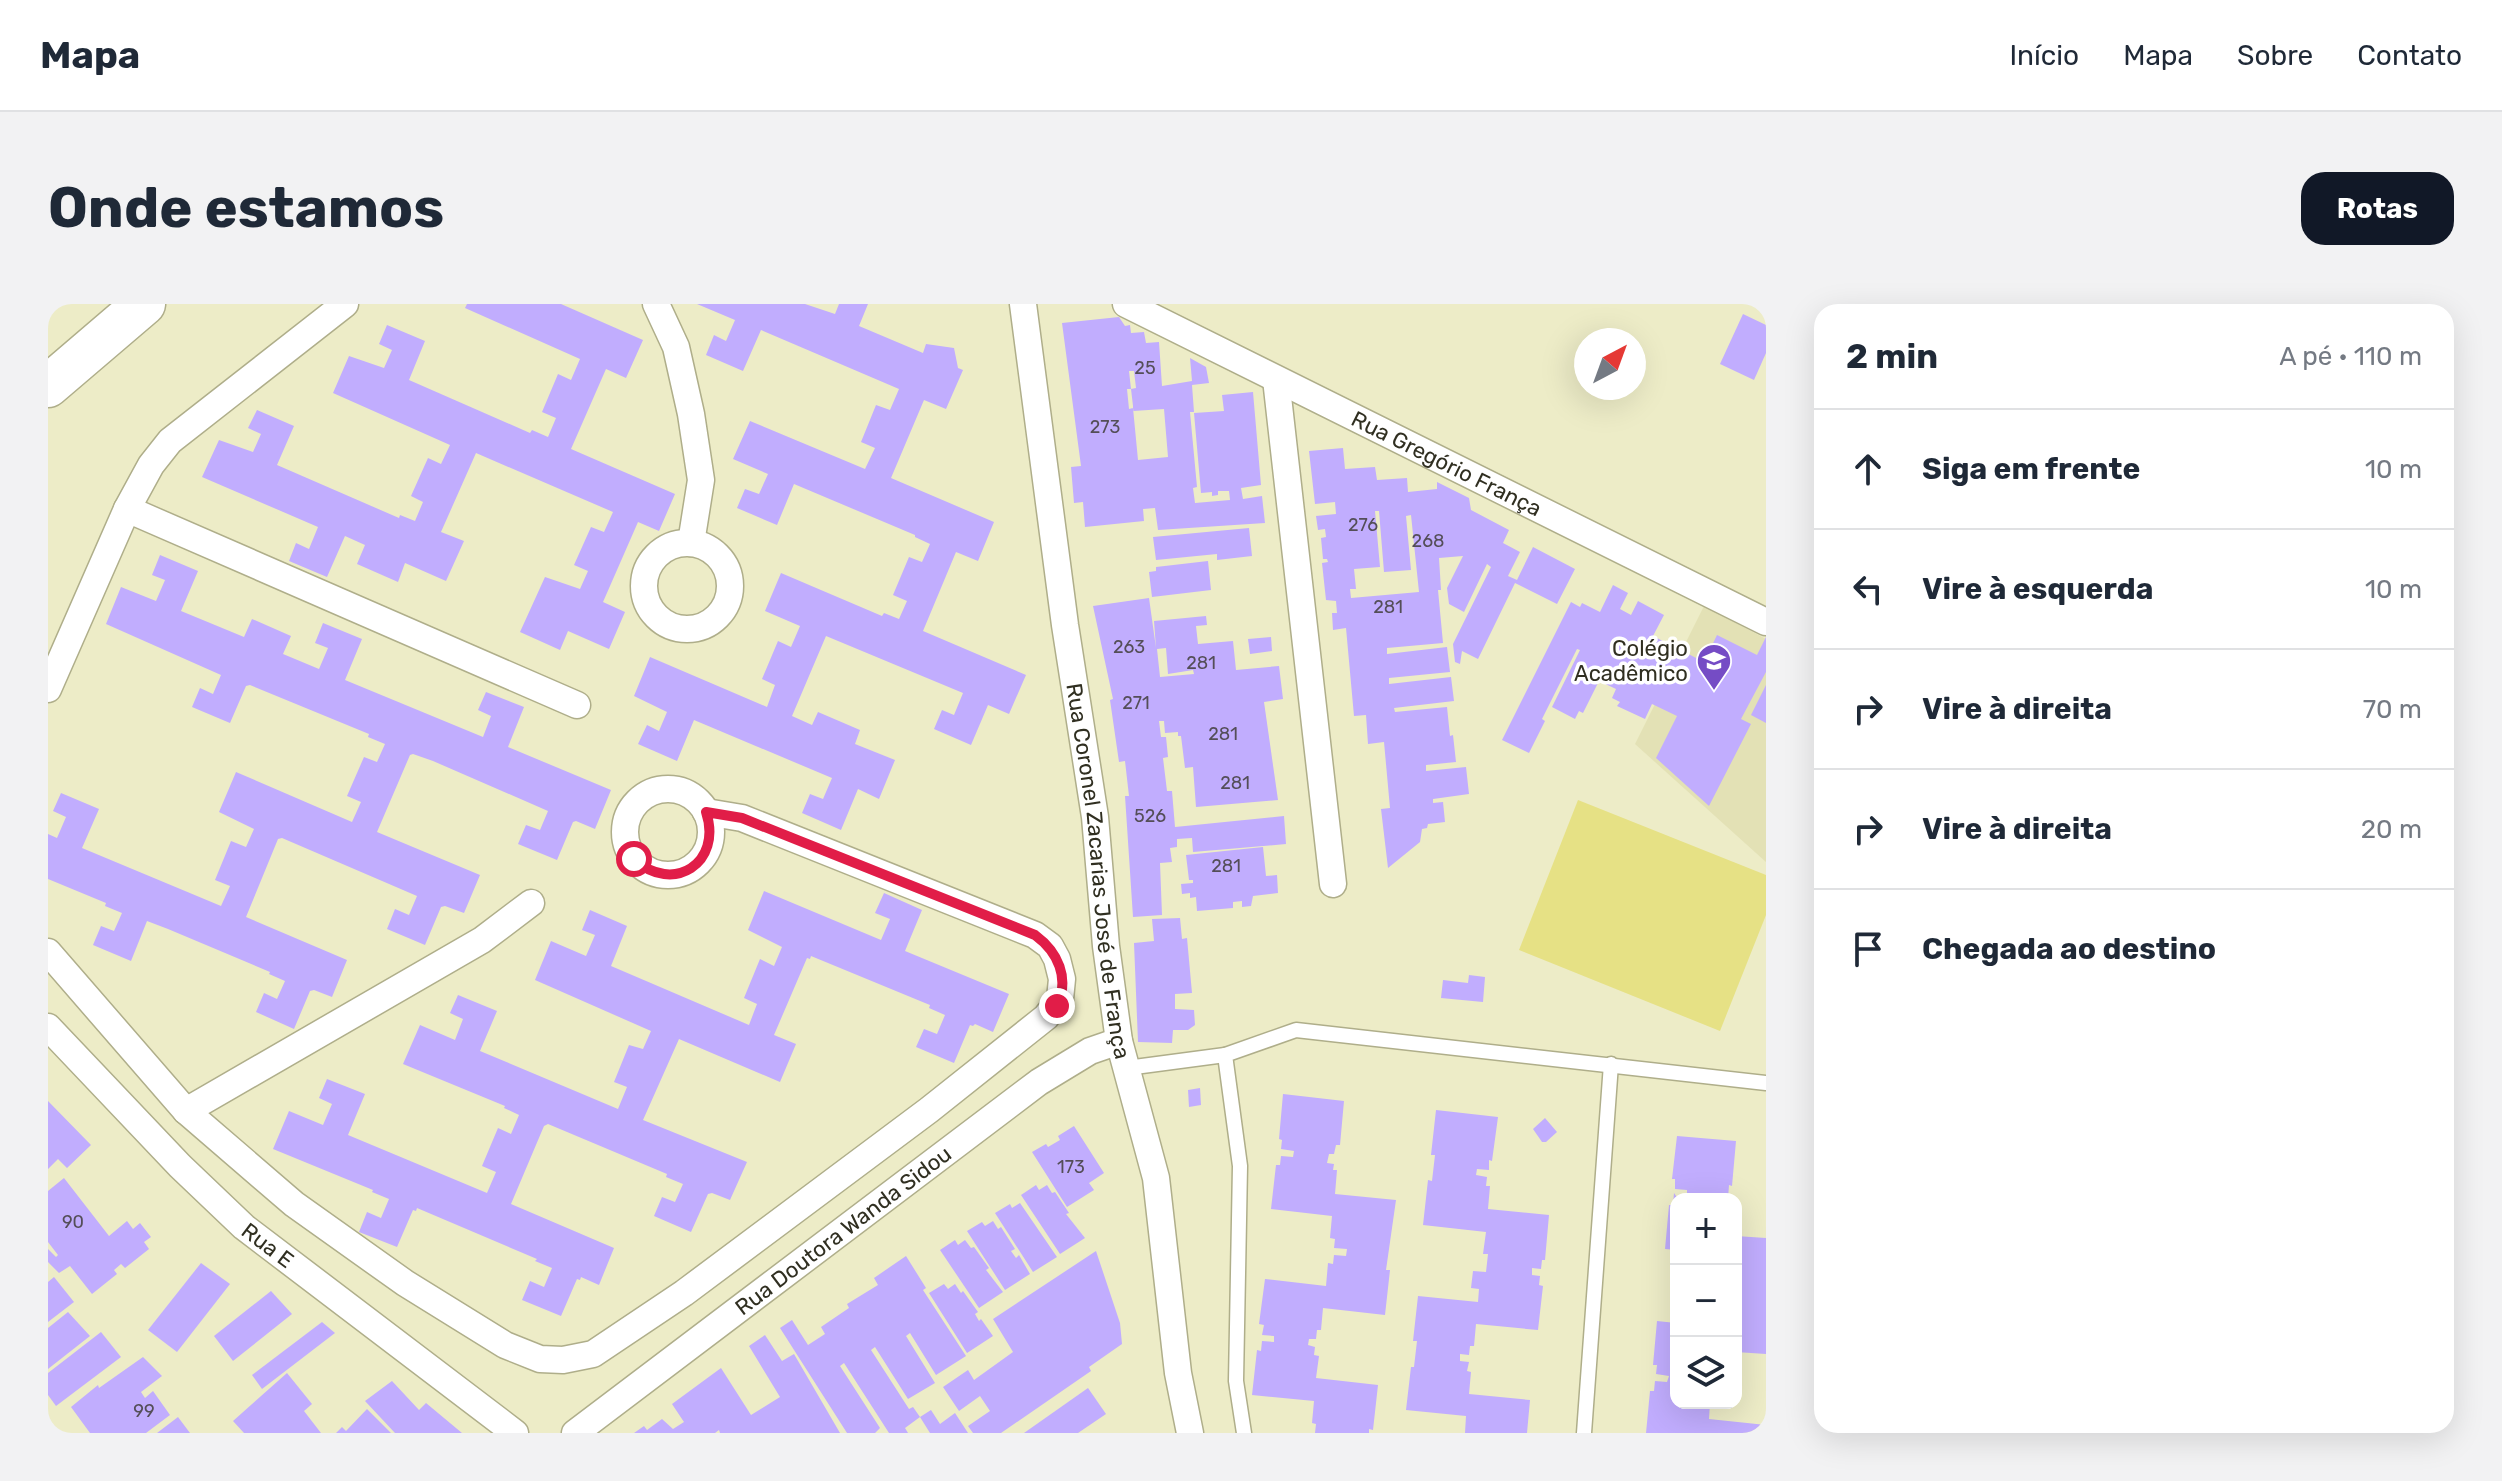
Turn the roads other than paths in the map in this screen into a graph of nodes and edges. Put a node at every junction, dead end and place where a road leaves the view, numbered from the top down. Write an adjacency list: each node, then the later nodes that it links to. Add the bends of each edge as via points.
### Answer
1 (144, 304): 7 (main road)
2 (345, 304): 8 (street, via 170,441)
3 (656, 304): 9 (street, via 676,347 701,480)
4 (1023, 304): 18 (street, Rua Coronel Zacarias José de França, via 1095,817)
5 (1126, 304): 6 (street, Rua Gregório França)
6 (1276, 379): 10 (street, Rua Gregório França); 14 (street)
7 (48, 386)
8 (127, 509): 11 (street); 12 (street)
9 (691, 543)
10 (1766, 622)
11 (48, 689)
12 (577, 705)
13 (706, 812): 23 (street, via 742,818 1035,935 1057,959 1060,999 1022,1037 929,1110 684,1293 593,1354 540,1359 505,1345 405,1283 294,1204)
14 (1333, 884)
15 (531, 903): 23 (street, via 482,940)
16 (48, 952): 23 (street)
17 (48, 1027): 24 (street, Rua E, via 244,1227)
18 (1119, 1041): 21 (street, Rua Coronel Zacarias José de França); 25 (street, Rua Doutora Wanda Sidou, via 1090,1051 1039,1082)
19 (1225, 1055): 20 (lane, via 1296,1030); 21 (lane); 27 (lane, via 1240,1166 1236,1381)
20 (1611, 1064): 22 (lane); 28 (lane)
21 (1127, 1068): 26 (street, Rua Coronel Zacarias José de França, via 1156,1178)
22 (1766, 1083)
23 (186, 1111)
24 (515, 1433)
25 (575, 1433)
26 (1190, 1433)
27 (1244, 1433)
28 (1584, 1433)

